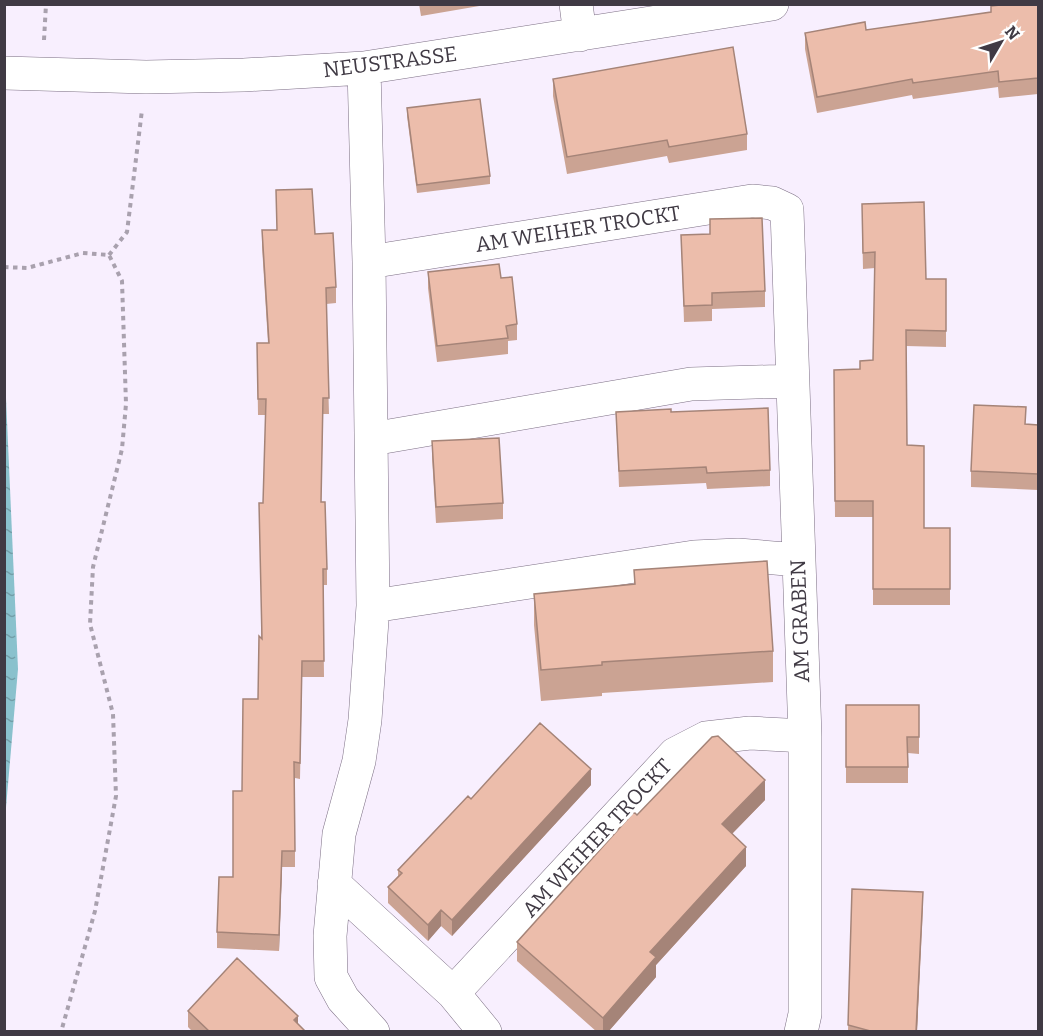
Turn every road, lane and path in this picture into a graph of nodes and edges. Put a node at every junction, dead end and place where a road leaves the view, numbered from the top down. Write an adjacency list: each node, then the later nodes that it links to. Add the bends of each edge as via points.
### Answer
1 (772, 4): 2 (street, NEUSTRASSE)
2 (578, 20): 3 (street, NEUSTRASSE)
3 (364, 68): 5 (street, NEUSTRASSE); 8 (street)
4 (4, 73): 5 (street, NEUSTRASSE)
5 (146, 77): 7 (path, via 128,232)
6 (786, 210): 8 (street, AM WEIHER TROCKT, via 772,203 752,201); 10 (street, AM GRABEN)
7 (109, 255): 9 (path, via 82,254 27,268); 17 (path, via 122,281 126,404 122,449 93,567 90,624 113,714 116,796 95,911)
8 (369, 262): 11 (street)
9 (4, 267)
10 (792, 381): 11 (street, via 691,384); 12 (street, AM GRABEN)
11 (372, 439): 13 (street)
12 (798, 560): 13 (street, via 738,555 694,557); 14 (street, AM GRABEN)
13 (373, 606): 15 (street, via 365,720 359,761 339,834)
14 (805, 736): 16 (street, AM WEIHER TROCKT, via 750,733 706,738 675,754); 20 (street, AM GRABEN, via 805,1014)
15 (334, 884): 16 (street); 18 (street, via 331,977 343,999)
16 (453, 993): 19 (street)
17 (61, 1032)
18 (373, 1032)
19 (485, 1032)
20 (801, 1032)

